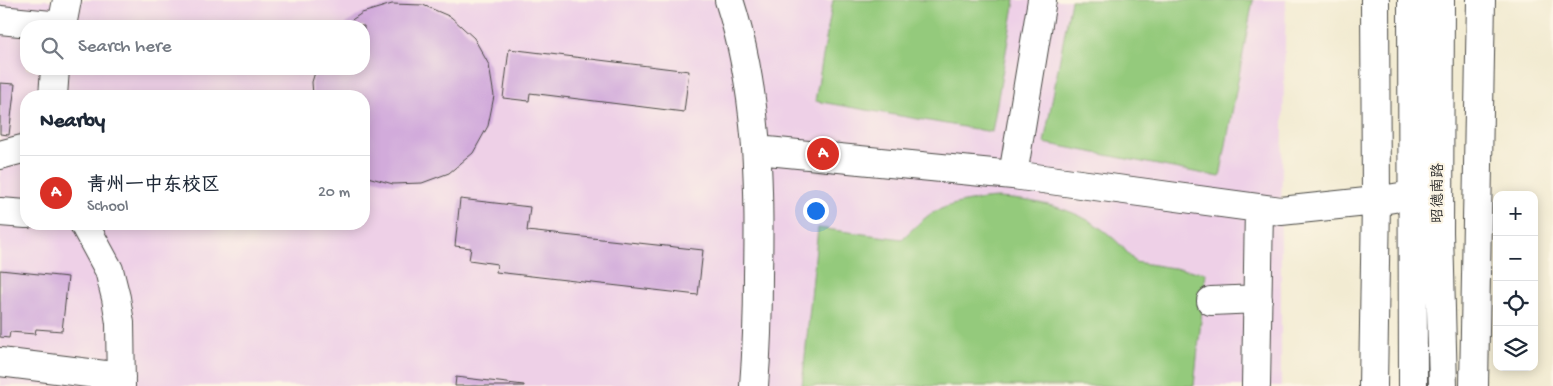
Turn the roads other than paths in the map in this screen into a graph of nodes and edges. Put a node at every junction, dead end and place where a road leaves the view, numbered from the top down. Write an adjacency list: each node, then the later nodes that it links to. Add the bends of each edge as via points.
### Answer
1 (67, 0): 9 (street)
2 (728, 0): 14 (street, via 739,31)
3 (1042, 0): 16 (street)
4 (1375, 0): 18 (street)
5 (1412, 0): 17 (street, 昭德南路)
6 (1440, 0): 31 (street, 昭德南路, via 1439,232)
7 (1481, 0): 32 (street)
8 (0, 20): 10 (street)
9 (62, 20)
10 (20, 22)
11 (55, 75): 12 (street)
12 (53, 90)
13 (20, 150): 15 (street)
14 (757, 150): 16 (street); 27 (street, via 759,254)
15 (0, 155)
16 (1013, 175): 19 (street)
17 (1412, 195): 18 (street); 30 (street, 昭德南路)
18 (1376, 201): 19 (street, via 1280,211); 29 (street)
19 (1259, 208): 23 (street)
20 (0, 212): 21 (street)
21 (20, 214)
22 (87, 230): 26 (street, via 108,270 113,287 120,323)
23 (1258, 299): 24 (street); 28 (street)
24 (1211, 301)
25 (0, 362): 26 (street)
26 (121, 382)
27 (754, 386)
28 (1256, 386)
29 (1373, 386)
30 (1413, 386)
31 (1443, 386)
32 (1474, 386)

